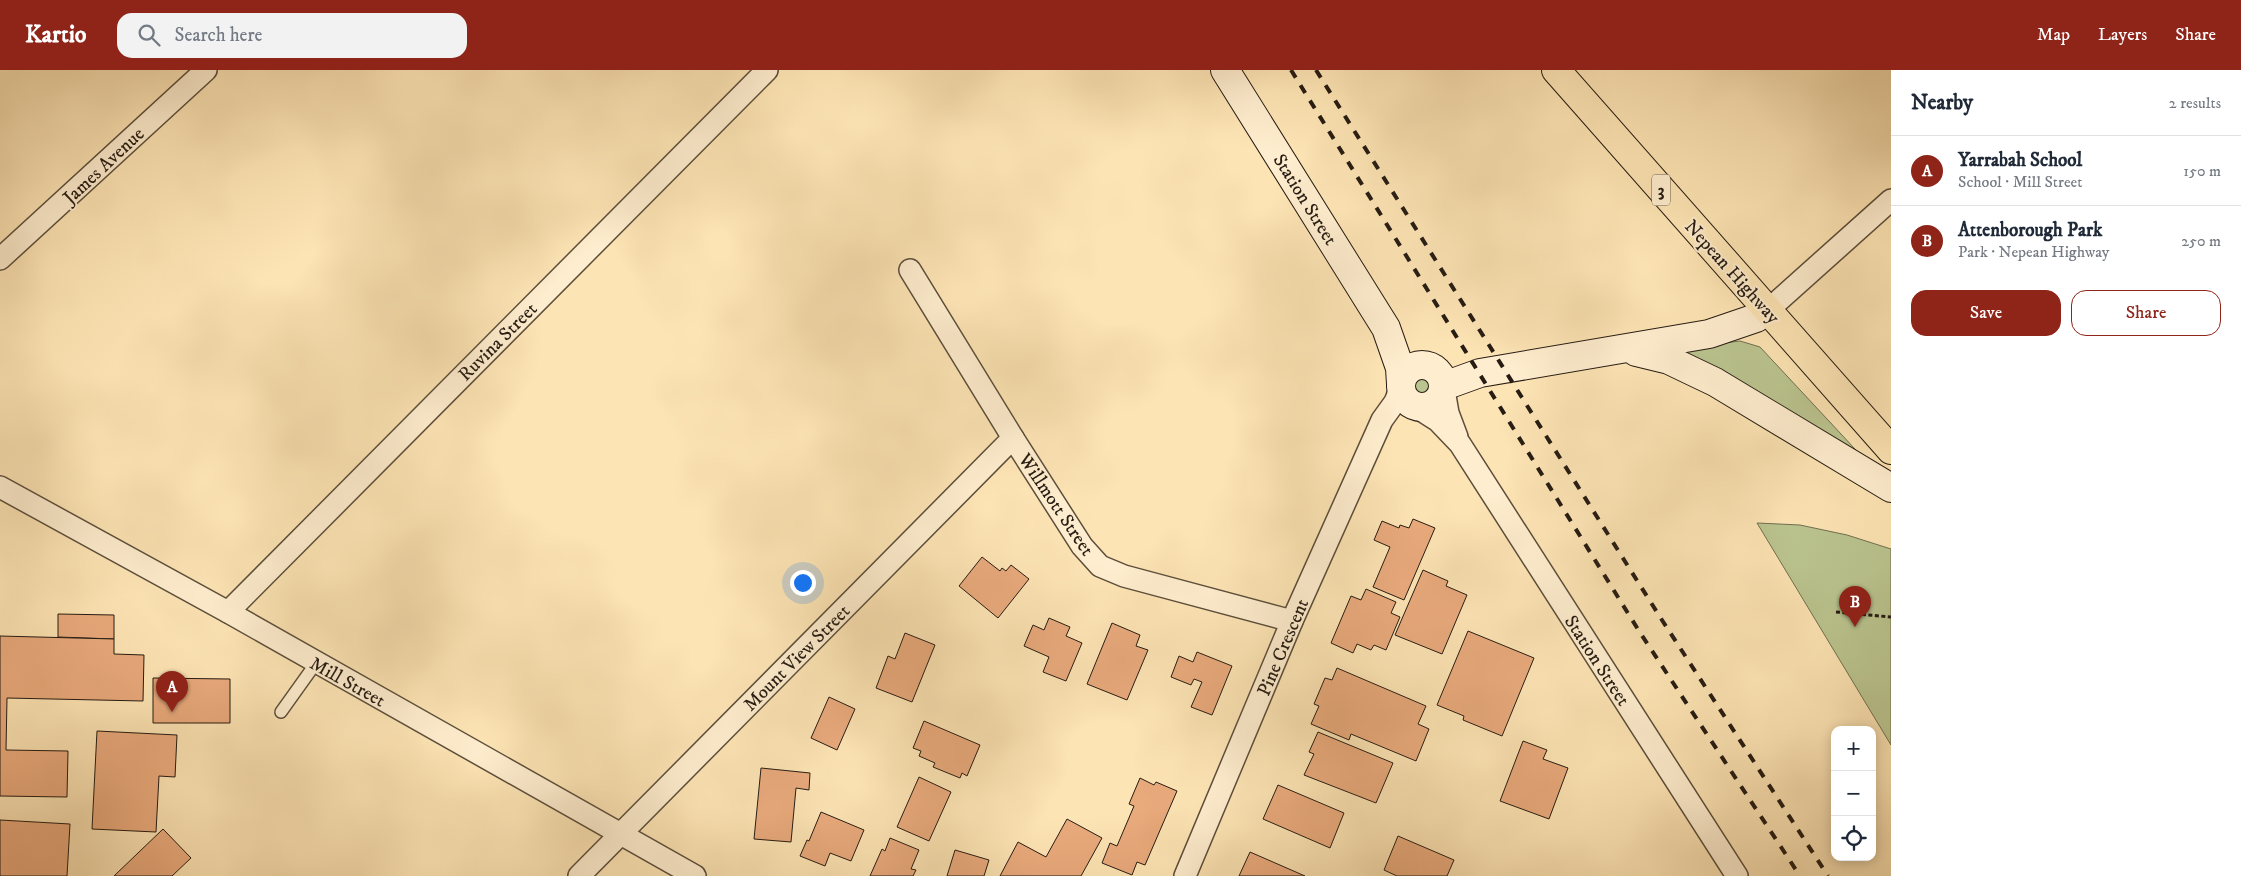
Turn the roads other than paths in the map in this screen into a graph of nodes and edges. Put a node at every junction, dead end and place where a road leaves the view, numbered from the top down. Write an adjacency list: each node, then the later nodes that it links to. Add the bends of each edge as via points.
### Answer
1 (206, 70): 6 (street, James Avenue)
2 (767, 70): 18 (street, Ruvina Street)
3 (1225, 70): 9 (street, Station Street)
4 (1556, 70): 8 (highway, Nepean Highway / 3)
5 (1891, 200): 8 (street)
6 (0, 259)
7 (910, 270): 13 (street, Willmott Street)
8 (1768, 310): 10 (street, via 1756,318 1709,334); 15 (highway, Nepean Highway / 3)
9 (1386, 328): 11 (street, Station Street); 12 (street, Station Street)
10 (1625, 350): 11 (street); 17 (street, via 1670,360 1715,382)
11 (1438, 378): 12 (street, via 1440,399 1435,403 1429,406); 12 (street, via 1417,365 1411,368 1403,378); 14 (street, Station Street)
12 (1408, 396): 14 (street, Station Street); 19 (street, Pine Crescent, via 1395,402 1382,420)
13 (1013, 438): 19 (street, Willmott Street, via 1082,546 1100,566 1124,576); 22 (street, Mount View Street)
14 (1460, 444): 26 (street, Station Street)
15 (1891, 450)
16 (0, 487): 18 (street, Mill Street)
17 (1891, 488)
18 (228, 612): 20 (street, Mill Street)
19 (1292, 621): 25 (street, Pine Crescent)
20 (316, 663): 21 (lane); 22 (street, Mill Street)
21 (281, 712)
22 (620, 835): 23 (street, Mount View Street); 24 (street, Mill Street)
23 (579, 876)
24 (694, 876)
25 (1185, 876)
26 (1737, 876)

